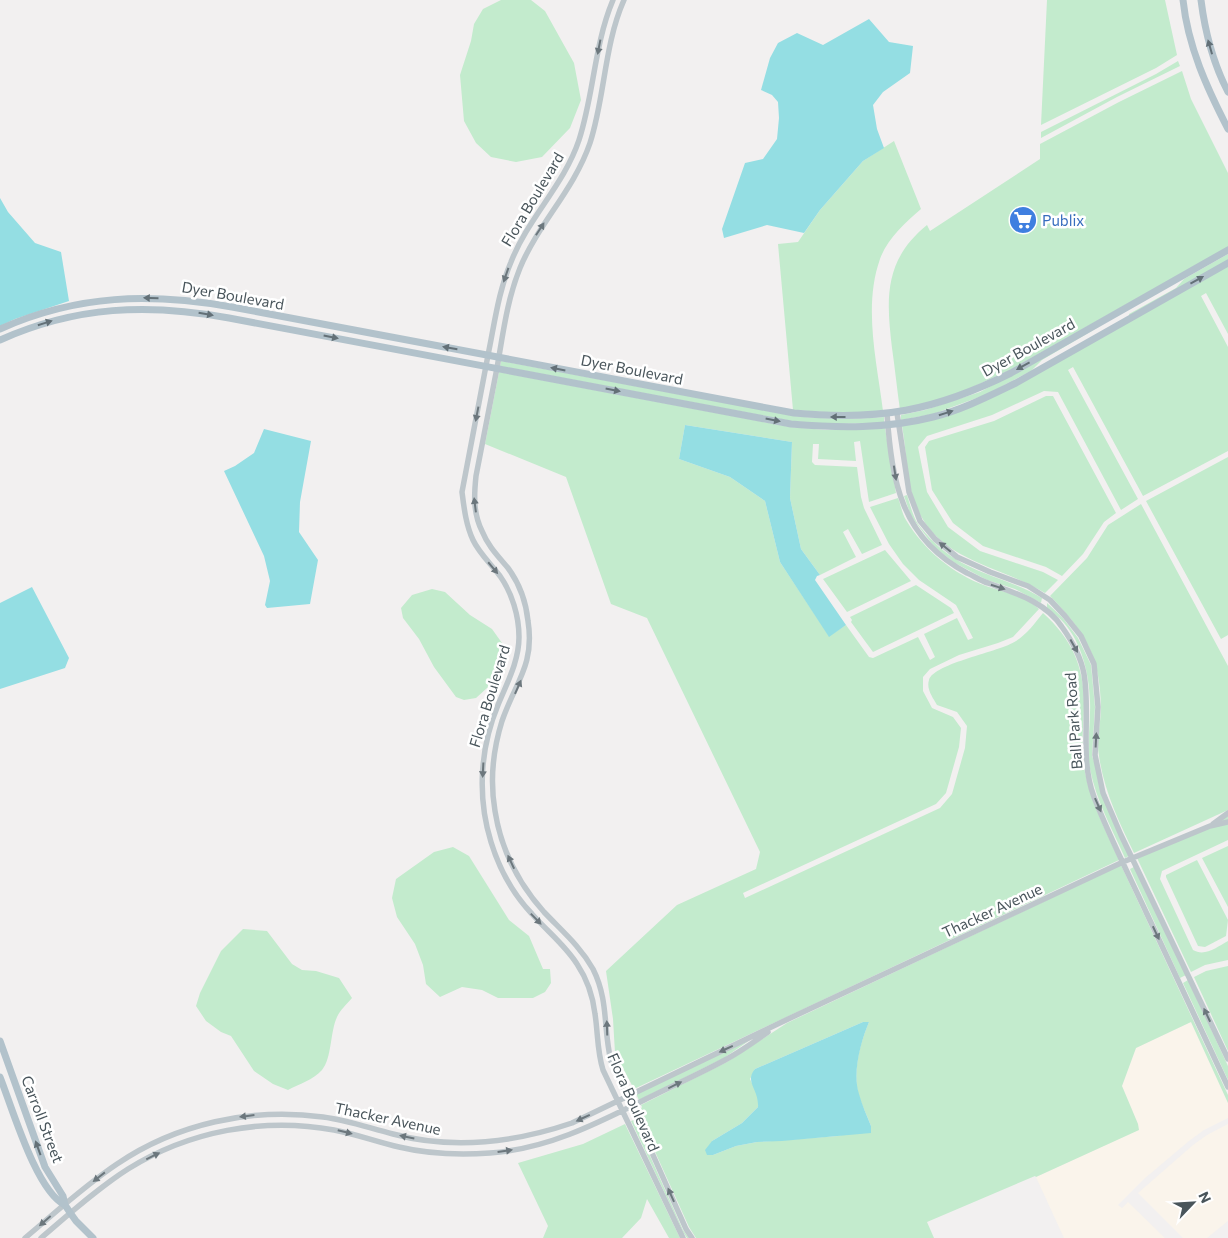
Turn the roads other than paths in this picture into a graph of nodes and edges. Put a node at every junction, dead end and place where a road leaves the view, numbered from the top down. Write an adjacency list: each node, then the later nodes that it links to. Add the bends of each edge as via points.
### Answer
1 (613, 0): 16 (street, Flora Boulevard, one-way to 16, via 602,32 584,126 565,173 511,260 500,294)
2 (624, 0): 17 (street, Flora Boulevard, one-way to 2, via 510,298 520,268 573,180 589,145 614,30)
3 (1183, 0): 6 (main road, via 1200,71)
4 (1201, 0): 5 (main road, one-way to 4, via 1212,54)
5 (1228, 92)
6 (1228, 129)
7 (1228, 250): 9 (main road, Dyer Boulevard)
8 (1228, 263): 11 (main road, Dyer Boulevard, one-way to 8)
9 (1182, 277): 10 (main road, Dyer Boulevard); 11 (main road, via 1175,286 1127,312)
10 (1112, 316): 20 (main road, via 1103,329 1044,362); 21 (main road, Dyer Boulevard, one-way to 21, via 978,390 924,408)
11 (1126, 320): 20 (main road, Dyer Boulevard)
12 (303, 321): 13 (main road, Dyer Boulevard, one-way to 13, via 198,302 125,298 71,305); 14 (main road); 16 (main road, Dyer Boulevard, one-way to 12)
13 (0, 328)
14 (283, 328): 15 (main road, Dyer Boulevard, one-way to 14, via 45,322 125,309 197,312); 18 (main road, Dyer Boulevard, one-way to 18)
15 (0, 340)
16 (488, 356): 17 (main road, Dyer Boulevard); 18 (street, Flora Boulevard)
17 (498, 358): 19 (street, Flora Boulevard); 22 (main road, Dyer Boulevard, one-way to 17, via 833,417 794,413)
18 (486, 366): 19 (main road, Dyer Boulevard); 37 (street, Flora Boulevard, one-way to 37, via 462,492 473,540 500,576 512,599 519,637 509,681 484,752 484,812 491,842 511,885 531,913 568,950 584,976 593,1000 599,1059)
19 (496, 368): 24 (main road, Dyer Boulevard, one-way to 24, via 791,424 834,427); 36 (street, Flora Boulevard, one-way to 19, via 611,1061 603,997 594,971 576,944 524,887 509,860 496,814 493,788 497,741 505,713 523,674 530,634 520,590 486,540 475,509 476,476)
20 (1033, 373): 23 (main road, Dyer Boulevard, one-way to 20, via 959,409)
21 (897, 413): 22 (main road, Dyer Boulevard); 23 (street, Ball Park Road)
22 (887, 414): 24 (street, Ball Park Road)
23 (898, 424): 24 (main road, Dyer Boulevard); 28 (street, Ball Park Road, one-way to 23, via 1103,793 1095,755 1098,707 1094,664 1080,636 1050,600 1028,586 957,556 930,533 920,521 909,492)
24 (888, 425): 29 (street, Ball Park Road, one-way to 29, via 897,486 908,518 932,550 985,582 1038,604 1061,625 1077,651 1084,672 1087,702 1087,769 1094,795)
25 (1228, 813): 27 (street, Thacker Avenue)
26 (1228, 822): 27 (street, Thacker Avenue)
27 (1210, 826): 28 (street, Thacker Avenue)
28 (1133, 858): 29 (street, Thacker Avenue); 33 (street, Ball Park Road, one-way to 28)
29 (1123, 862): 30 (street, Thacker Avenue); 35 (street, Ball Park Road, one-way to 35)
30 (786, 1020): 36 (street, Thacker Avenue, one-way to 36); 38 (street, Thacker Avenue, one-way to 30, via 726,1060)
31 (0, 1041): 42 (main road, Carroll Street)
32 (0, 1056): 42 (main road)
33 (1228, 1059)
34 (0, 1077): 43 (main road, Carroll Street, via 30,1156 56,1201)
35 (1228, 1088)
36 (627, 1097): 37 (street, Thacker Avenue); 38 (street, Flora Boulevard)
37 (618, 1102): 39 (street, Flora Boulevard); 40 (street, Thacker Avenue, one-way to 40, via 543,1133 481,1143 413,1139)
38 (632, 1107): 39 (street, Thacker Avenue); 49 (street, Flora Boulevard, one-way to 38)
39 (622, 1112): 41 (street, Thacker Avenue, one-way to 39, via 400,1147 472,1154 546,1143); 48 (street, Flora Boulevard)
40 (323, 1117): 41 (street); 43 (street, Thacker Avenue, one-way to 43, via 255,1115 188,1129 149,1145 117,1164)
41 (321, 1127): 44 (street, Thacker Avenue, one-way to 41, via 127,1170 189,1140 250,1127 283,1124)
42 (30, 1129): 43 (main road, Carroll Street, one-way to 42)
43 (65, 1205): 44 (main road, Carroll Street); 45 (street, Thacker Avenue, one-way to 45)
44 (71, 1214): 46 (street, Thacker Avenue); 47 (main road, Carroll Street)
45 (25, 1238)
46 (41, 1238)
47 (93, 1238)
48 (683, 1238)
49 (692, 1238)

